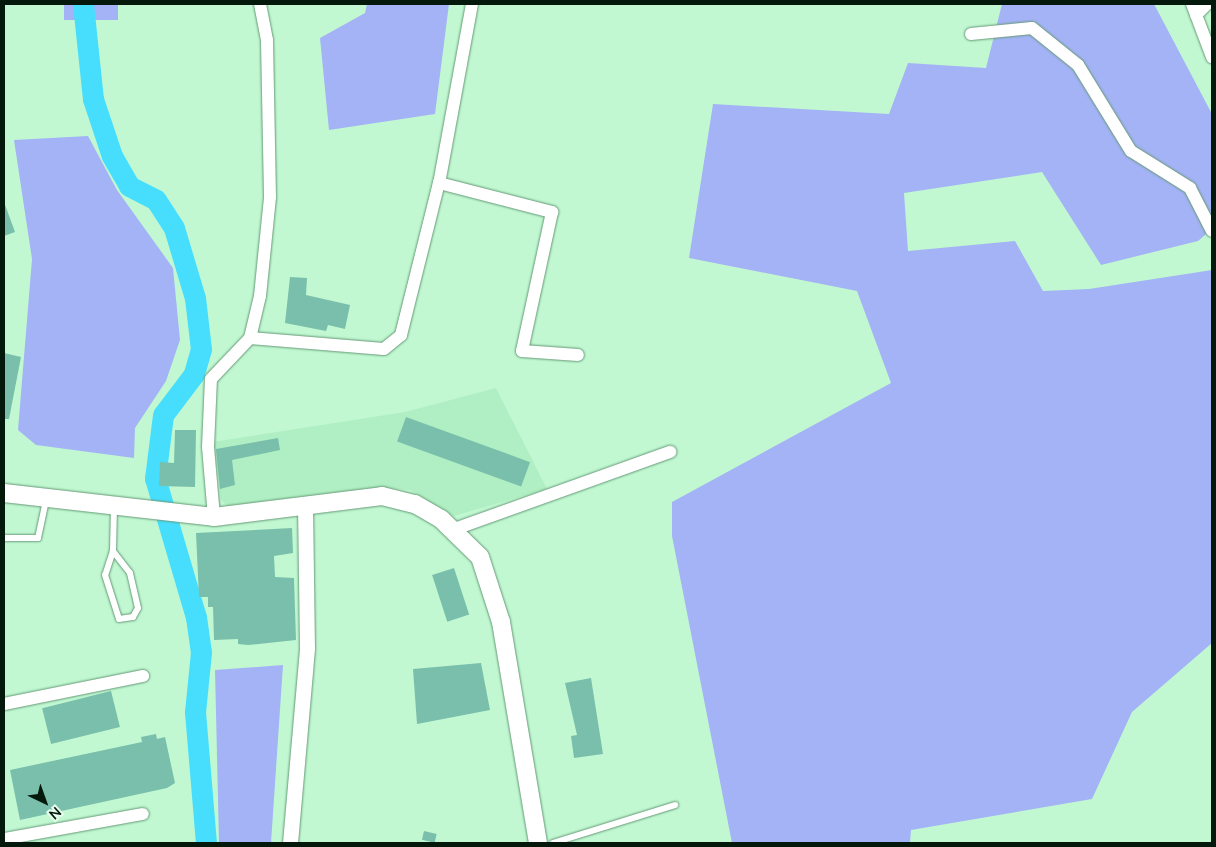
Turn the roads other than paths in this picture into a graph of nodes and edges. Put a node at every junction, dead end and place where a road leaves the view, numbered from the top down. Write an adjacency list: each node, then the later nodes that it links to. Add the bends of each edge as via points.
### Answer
1 (260, 4): 9 (street, via 267,40 270,197 260,296)
2 (472, 4): 7 (street)
3 (1207, 4): 4 (street)
4 (1194, 9): 6 (street)
5 (971, 34): 8 (street, via 1032,28 1078,65 1131,151 1190,188)
6 (1212, 57)
7 (439, 183): 9 (street, via 401,335 384,349); 10 (street, via 552,212 522,351)
8 (1212, 231)
9 (250, 338): 16 (street, via 211,379)
10 (578, 355)
11 (670, 452): 17 (street)
12 (4, 492): 13 (main road)
13 (46, 499): 15 (main road); 18 (lane, via 38,538)
14 (305, 506): 16 (main road); 17 (main road, via 382,496 415,504); 25 (street, via 307,648)
15 (114, 508): 16 (main road); 19 (lane)
16 (205, 516)
17 (452, 530): 26 (main road, via 480,557 501,622 523,732)
18 (4, 538)
19 (114, 551): 19 (lane, via 130,573 138,608 133,616 120,620 105,575)
20 (143, 676): 21 (street)
21 (4, 704)
22 (675, 805): 27 (lane)
23 (144, 814): 24 (street)
24 (4, 839)
25 (290, 843)
26 (538, 843)
27 (553, 843)

